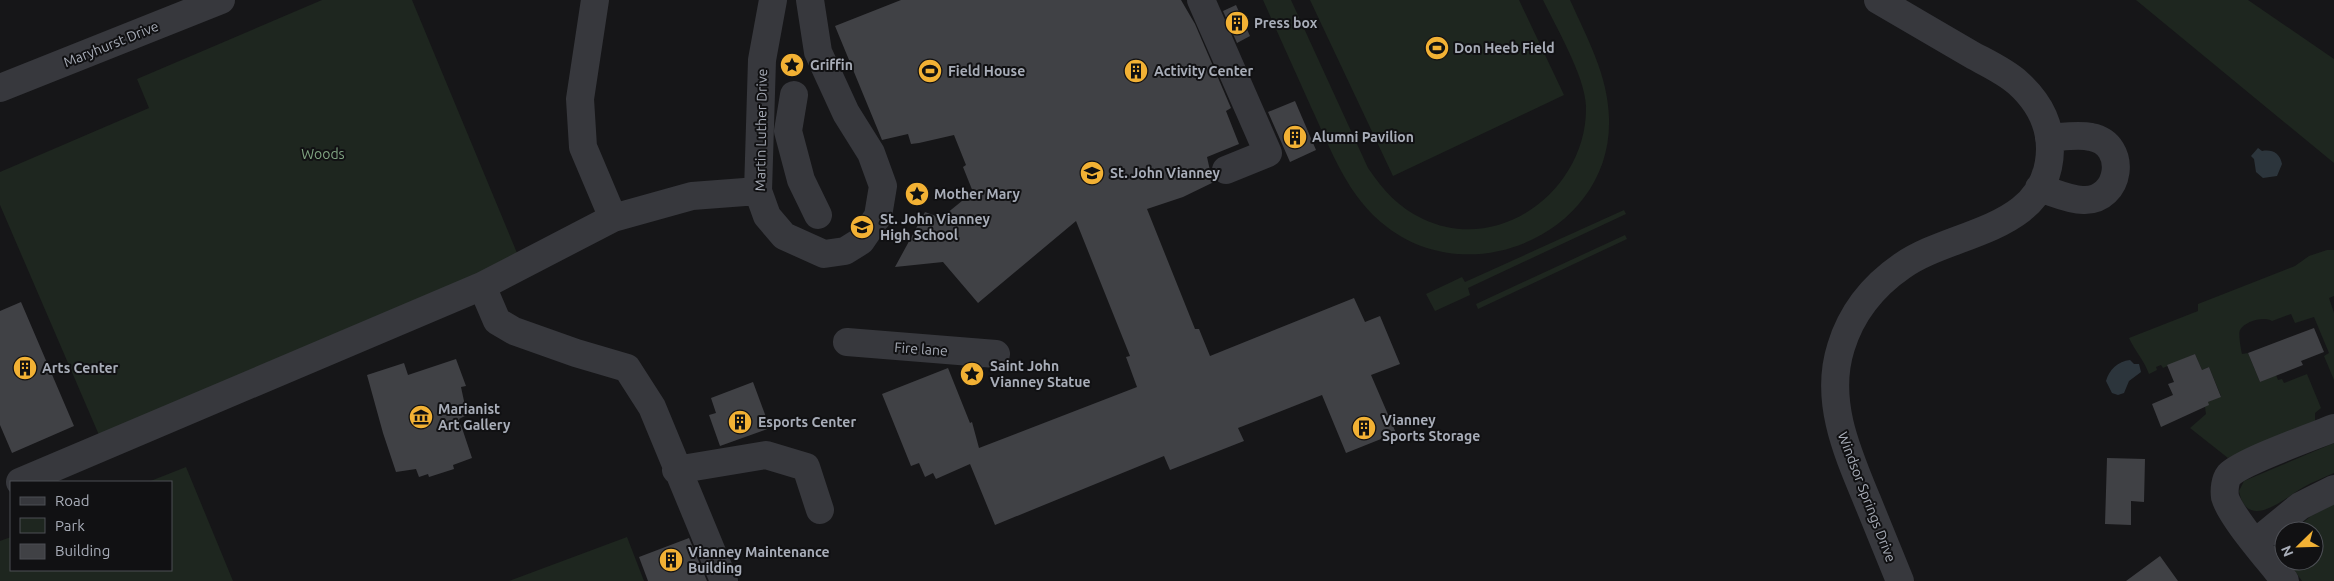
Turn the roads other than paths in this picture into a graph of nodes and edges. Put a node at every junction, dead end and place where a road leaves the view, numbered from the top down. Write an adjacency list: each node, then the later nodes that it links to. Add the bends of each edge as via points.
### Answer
1 (595, 0): 16 (street, via 580,99 583,147)
2 (773, 0): 9 (street, Martin Luther Drive, via 762,60)
3 (810, 0): 7 (street, Martin Luther Drive, via 818,52)
4 (1202, 0): 12 (street, via 1268,153)
5 (1878, 0): 11 (street, Windsor Springs Drive, via 2017,82 2042,111)
6 (215, 1): 8 (street, Maryhurst Drive)
7 (832, 86): 10 (street, via 816,93); 14 (street, Martin Luther Drive, via 871,153 883,186 878,216 861,241 845,251 824,254 802,246 784,236 767,216)
8 (0, 88)
9 (762, 90): 10 (street); 14 (street, Martin Luther Drive)
10 (794, 95): 15 (street, via 788,131 801,180)
11 (2049, 138): 13 (street, Windsor Springs Drive, via 2050,163); 13 (street, via 2087,136 2102,141 2115,158 2115,179 2103,195 2093,199 2083,200)
12 (1226, 170)
13 (2039, 188): 27 (street, Windsor Springs Drive, via 2020,211 2003,222 1920,256 1888,277 1858,310 1840,348 1835,389 1841,432)
14 (758, 191): 16 (street, via 692,196)
15 (818, 215)
16 (613, 218): 17 (street)
17 (482, 286): 21 (street, via 497,320 514,331 627,368 652,407); 22 (street)
18 (847, 342): 19 (street, Fire lane)
19 (996, 354)
20 (2334, 428): 25 (street, via 2243,466 2228,476 2224,485 2229,506)
21 (676, 470): 24 (street, via 766,455 806,468); 26 (street)
22 (22, 481)
23 (2334, 489): 25 (street, via 2300,506)
24 (820, 510)
25 (2256, 542): 28 (street)
26 (724, 581)
27 (1900, 581)
28 (2285, 581)

